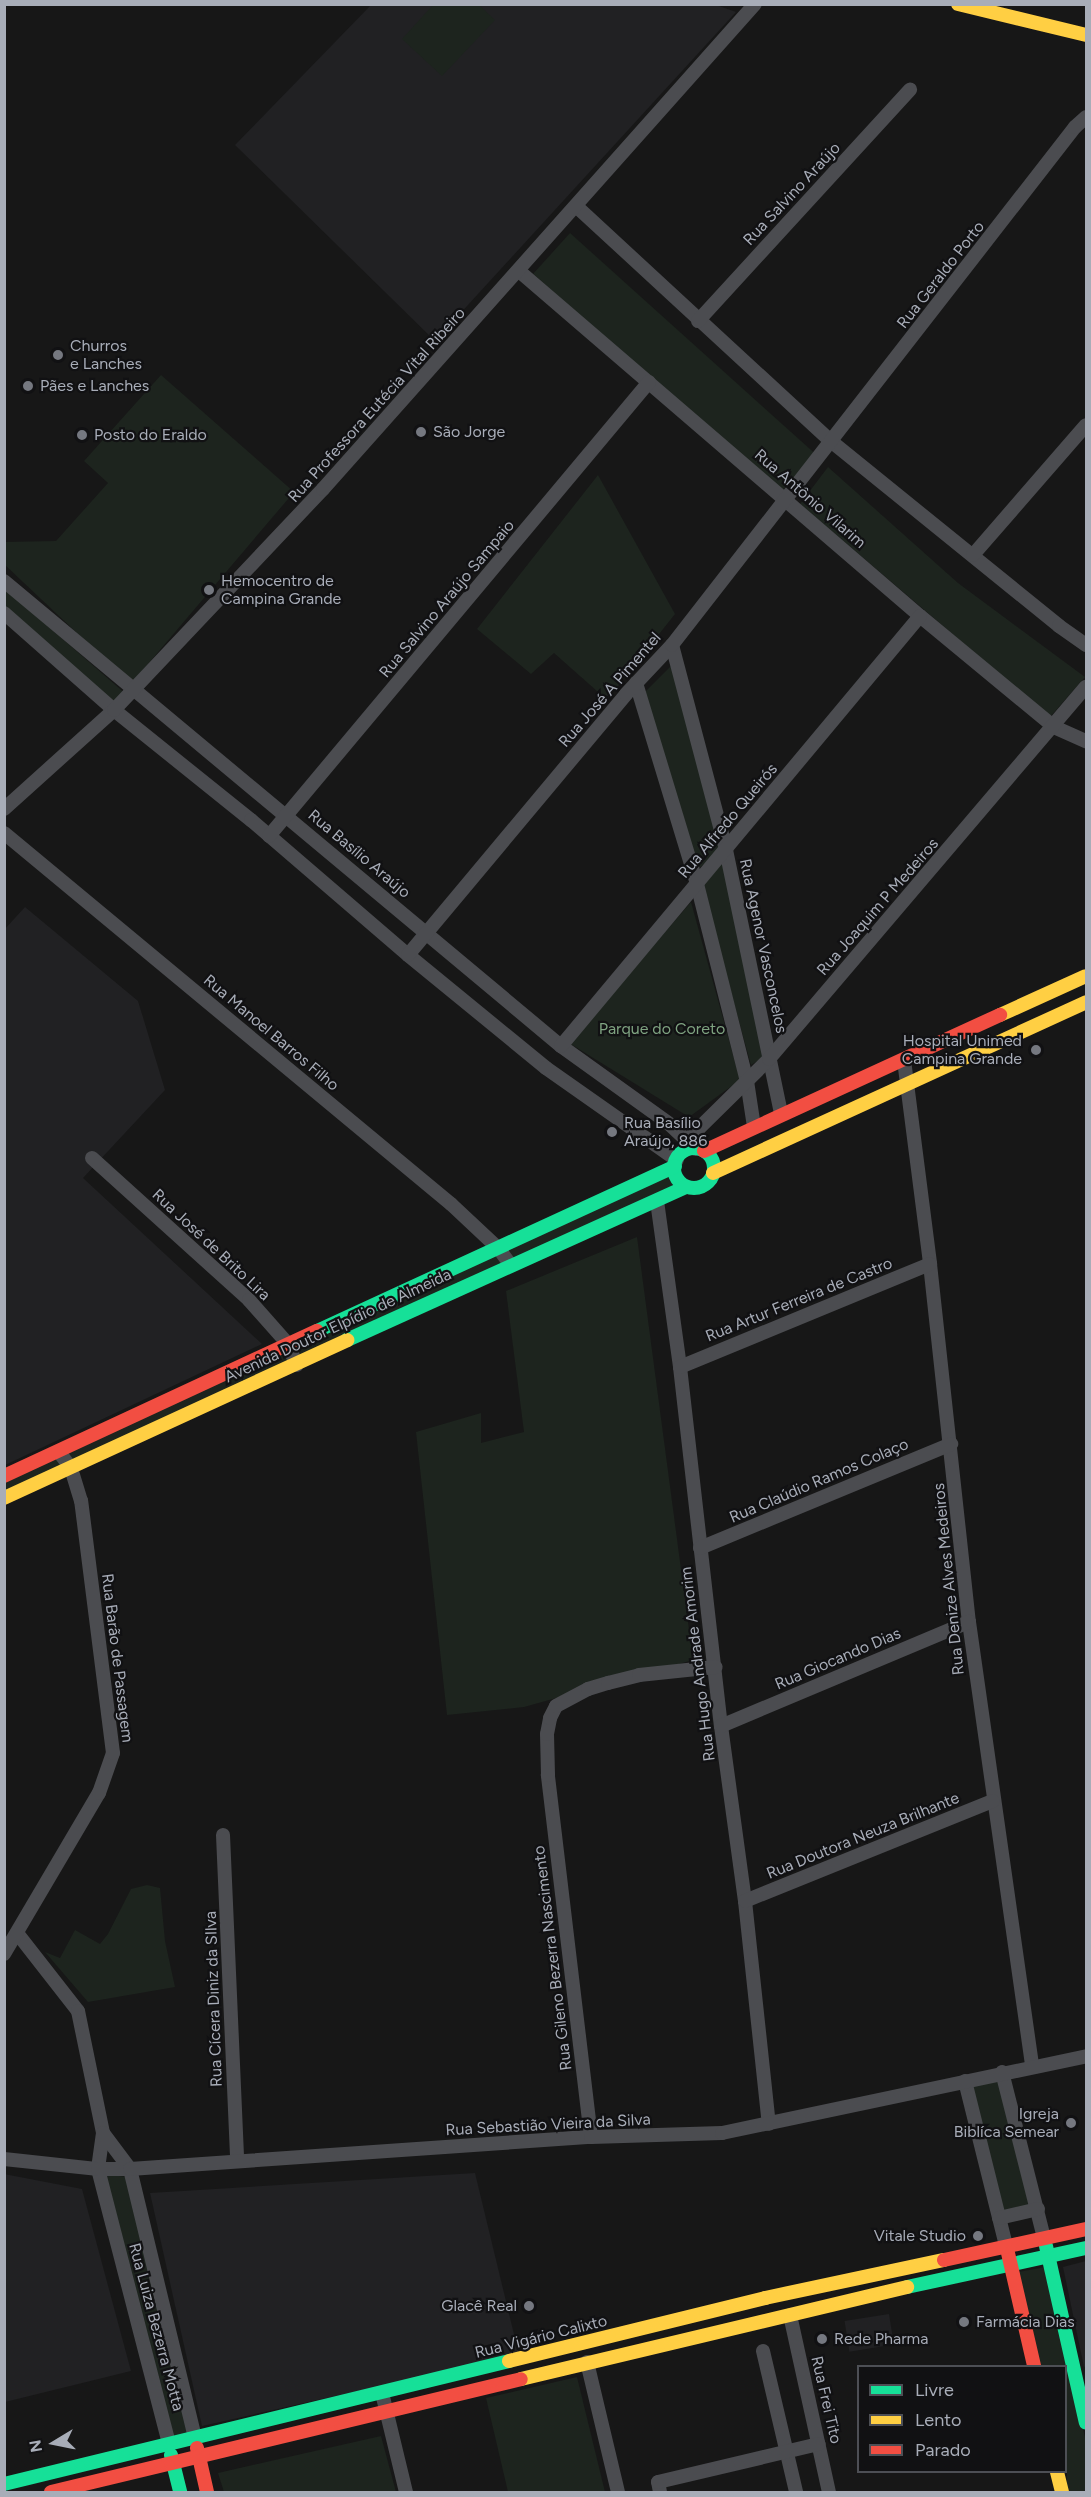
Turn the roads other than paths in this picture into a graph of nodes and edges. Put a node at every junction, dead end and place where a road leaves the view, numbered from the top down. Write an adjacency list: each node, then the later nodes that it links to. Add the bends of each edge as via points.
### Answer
1 (755, 4): 6 (street, Rua Professora Eutécia Vital Ribeiro)
2 (958, 4): 3 (main road)
3 (1086, 35)
4 (910, 90): 8 (street, Rua Salvino Araújo)
5 (1086, 117): 11 (street, Rua Geraldo Porto)
6 (576, 206): 7 (street, Rua Professora Eutécia Vital Ribeiro); 8 (street)
7 (519, 271): 9 (street, Rua Antônio Vilarim); 21 (street, Rua Professora Eutécia Vital Ribeiro, via 323,489)
8 (698, 321): 11 (street)
9 (649, 382): 12 (street, Rua Antônio Vilarim); 26 (street, Rua Salvino Araújo Sampaio)
10 (1086, 425): 13 (street)
11 (832, 442): 12 (street, Rua José A Pimentel); 13 (street)
12 (787, 500): 16 (street, Rua Antônio Vilarim); 17 (street, Rua José A Pimentel)
13 (973, 555): 18 (street)
14 (4, 581): 21 (street, Rua Basílio Araújo)
15 (4, 613): 22 (street)
16 (920, 616): 23 (street, Rua Antônio Vilarim); 29 (street, Rua Alfredo Queirós)
17 (672, 645): 19 (street, Rua José A Pimentel); 29 (street, Rua Agenor Vasconcelos)
18 (1086, 645)
19 (636, 683): 30 (street); 31 (street, Rua José A Pimentel)
20 (1086, 687): 23 (street, Rua Joaquim P Medeiros)
21 (132, 690): 22 (street, Rua Professora Eutécia Vital Ribeiro); 26 (street, Rua Basílio Araújo)
22 (114, 710): 25 (street, Rua Professora Eutécia Vital Ribeiro); 28 (street)
23 (1054, 728): 24 (street, Rua Antônio Vilarim); 36 (street, Rua Joaquim P Medeiros)
24 (1086, 741)
25 (4, 809)
26 (287, 816): 28 (street, Rua Salvino Araújo Sampaio); 31 (street, Rua Basílio Araújo)
27 (4, 833): 48 (street, Rua Manoel Barros Filho, via 451,1204)
28 (269, 836): 32 (street)
29 (726, 850): 30 (street, Rua Alfredo Queirós); 36 (street, Rua Agenor Vasconcelos)
30 (697, 884): 35 (street, Rua Alfredo Queirós); 38 (street)
31 (426, 931): 32 (street, Rua José A Pimentel); 35 (street, Rua Basílio Araújo)
32 (408, 955): 44 (street, via 546,1068)
33 (1086, 976): 37 (main road)
34 (1086, 1002): 39 (main road)
35 (561, 1046): 42 (street, Rua Basílio Araújo)
36 (769, 1059): 38 (street, Rua Joaquim P Medeiros); 40 (street, Rua Agenor Vasconcelos)
37 (904, 1060): 39 (street, Rua Denize Alves Medeiros); 40 (main road)
38 (747, 1081): 41 (street); 42 (street, Rua Joaquim P Medeiros)
39 (908, 1085): 45 (main road); 50 (street, Rua Denize Alves Medeiros)
40 (781, 1114): 41 (main road)
41 (753, 1127): 42 (main road)
42 (696, 1147): 44 (main road, via 684,1152); 45 (main road, via 712,1159)
43 (92, 1158): 51 (street, Rua José de Brito Lira, via 249,1300)
44 (676, 1163): 46 (main road, via 676,1175); 48 (main road, Avenida Doutor Elpídio de Almeida)
45 (713, 1173): 46 (main road, via 702,1186)
46 (686, 1187): 47 (main road, Avenida Doutor Elpídio de Almeida)
47 (657, 1201): 49 (main road, Avenida Doutor Elpídio de Almeida); 53 (street, Rua Hugo Andrade Amorim)
48 (499, 1249): 49 (street, Rua Manoel Barros Filho); 51 (main road, Avenida Doutor Elpídio de Almeida)
49 (510, 1264): 52 (main road, Avenida Doutor Elpídio de Almeida)
50 (930, 1264): 53 (street, Rua Artur Ferreira de Castro); 54 (street, Rua Denize Alves Medeiros)
51 (288, 1344): 52 (street, Rua José de Brito Lira); 55 (main road, Avenida Doutor Elpídio de Almeida)
52 (297, 1365): 56 (main road, Avenida Doutor Elpídio de Almeida)
53 (680, 1367): 59 (street, Rua Hugo Andrade Amorim)
54 (951, 1444): 59 (street, Rua Claúdio Ramos Colaço); 60 (street, Rua Denize Alves Medeiros)
55 (59, 1452): 56 (street, Rua Barão de Passagem); 57 (main road, Avenida Doutor Elpídio de Almeida)
56 (71, 1468): 58 (main road, Avenida Doutor Elpídio de Almeida); 66 (street, Rua Barão de Passagem, via 81,1501 113,1753 99,1793)
57 (4, 1476)
58 (4, 1498)
59 (700, 1548): 61 (street, Rua Hugo Andrade Amorim)
60 (969, 1623): 62 (street, Rua Giocando Dias); 63 (street, Rua Denize Alves Medeiros)
61 (716, 1667): 62 (street, Rua Hugo Andrade Amorim); 74 (street, Rua Gileno Bezerra Nascimento, via 629,1678 588,1689 556,1706 550,1718 548,1775)
62 (721, 1726): 65 (street, Rua Hugo Andrade Amorim)
63 (993, 1802): 65 (street, Rua Doutora Neuza Brilhante); 69 (street, Rua Denize Alves Medeiros)
64 (223, 1835): 76 (street, Rua Cícera Diniz da SIlva)
65 (746, 1901): 72 (street, Rua Hugo Andrade Amorim)
66 (16, 1933): 67 (street, Rua Barão de Passagem); 73 (street, via 78,2011)
67 (4, 1954)
68 (1086, 2056): 69 (street, Rua Sebastião Vieira da Silva)
69 (1032, 2067): 70 (street, Rua Sebastião Vieira da Silva)
70 (1002, 2072): 71 (street, Rua Sebastião Vieira da Silva); 79 (street)
71 (965, 2081): 72 (street, Rua Sebastião Vieira da Silva); 80 (street)
72 (769, 2124): 74 (street, Rua Sebastião Vieira da Silva, via 722,2133)
73 (103, 2133): 77 (street); 78 (street)
74 (591, 2137): 76 (street, Rua Sebastião Vieira da Silva)
75 (4, 2159): 77 (street, Rua Sebastião Vieira da Silva)
76 (237, 2161): 78 (street, Rua Sebastião Vieira da Silva)
77 (98, 2169): 78 (street, Rua Sebastião Vieira da Silva); 95 (street, Rua Luiza Bezerra Motta)
78 (130, 2169): 94 (street, Rua Luiza Bezerra Motta)
79 (1038, 2209): 80 (street); 82 (street)
80 (999, 2218): 83 (street)
81 (1086, 2229): 82 (main road, Rua Vigário Calixto)
82 (1044, 2238): 83 (main road, Rua Vigário Calixto); 85 (main road)
83 (1006, 2246): 86 (main road); 91 (main road, Rua Vigário Calixto, via 765,2298)
84 (1086, 2248): 85 (main road)
85 (1048, 2256): 86 (main road); 93 (main road)
86 (1012, 2264): 87 (main road); 90 (main road)
87 (790, 2315): 89 (main road); 96 (street, Rua Frei Tito)
88 (763, 2351): 97 (street)
89 (587, 2362): 92 (main road); 106 (street)
90 (1034, 2365)
91 (382, 2393): 92 (street); 94 (main road, Rua Vigário Calixto)
92 (386, 2410): 98 (main road); 105 (street)
93 (1086, 2423)
94 (195, 2438): 95 (main road, Rua Vigário Calixto); 98 (main road, Rua Luiza Bezerra Motta)
95 (169, 2444): 99 (main road, Rua Luiza Bezerra Motta); 101 (main road, Rua Vigário Calixto)
96 (819, 2444): 97 (street); 109 (street, Rua Frei Tito)
97 (787, 2451): 107 (street, via 658,2482); 108 (street)
98 (199, 2458): 99 (main road); 104 (main road, Rua Luiza Bezerra Motta)
99 (173, 2464): 102 (main road); 103 (main road, Rua Luiza Bezerra Motta)
100 (1058, 2473): 110 (main road)
101 (4, 2484)
102 (51, 2493)
103 (180, 2493)
104 (207, 2493)
105 (406, 2493)
106 (618, 2493)
107 (660, 2493)
108 (796, 2493)
109 (829, 2493)
110 (1062, 2493)

